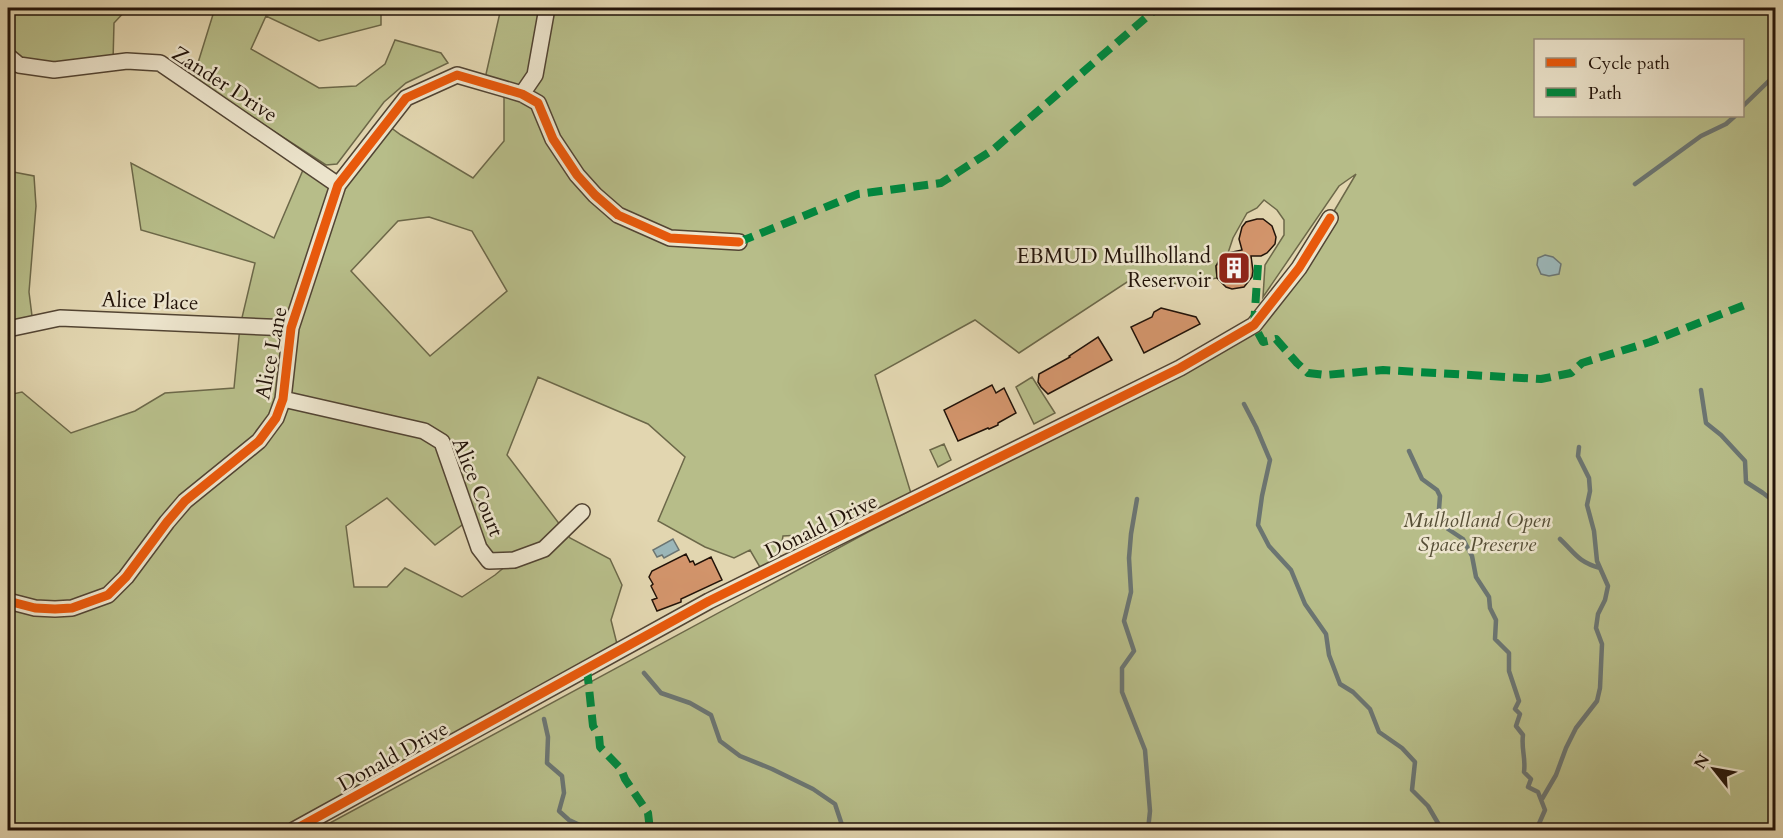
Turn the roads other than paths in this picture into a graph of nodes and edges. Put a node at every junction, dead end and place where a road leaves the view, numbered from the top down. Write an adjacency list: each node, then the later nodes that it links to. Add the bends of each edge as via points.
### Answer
1 (548, 8): 3 (street, via 535,75)
2 (8, 56): 4 (street, Zander Drive, via 18,65 54,70 127,61 160,63)
3 (522, 94): 4 (street, Alice Lane, via 457,75 406,98); 6 (street, via 538,103 553,139 577,175 618,215 670,238)
4 (338, 185): 7 (street, Alice Lane)
5 (1330, 218): 12 (street, Donald Drive, via 1299,268 1254,325 1180,368 709,601)
6 (739, 242)
7 (291, 328): 8 (street, Alice Place, via 60,318); 9 (street, Alice Lane)
8 (8, 329)
9 (283, 399): 10 (street, Alice Court, via 424,431 442,442 479,548 489,561 514,560 544,549); 11 (street, Alice Lane, via 276,418 259,441 185,501 108,595 63,609 35,608)
10 (582, 512)
11 (8, 601)
12 (294, 831)

